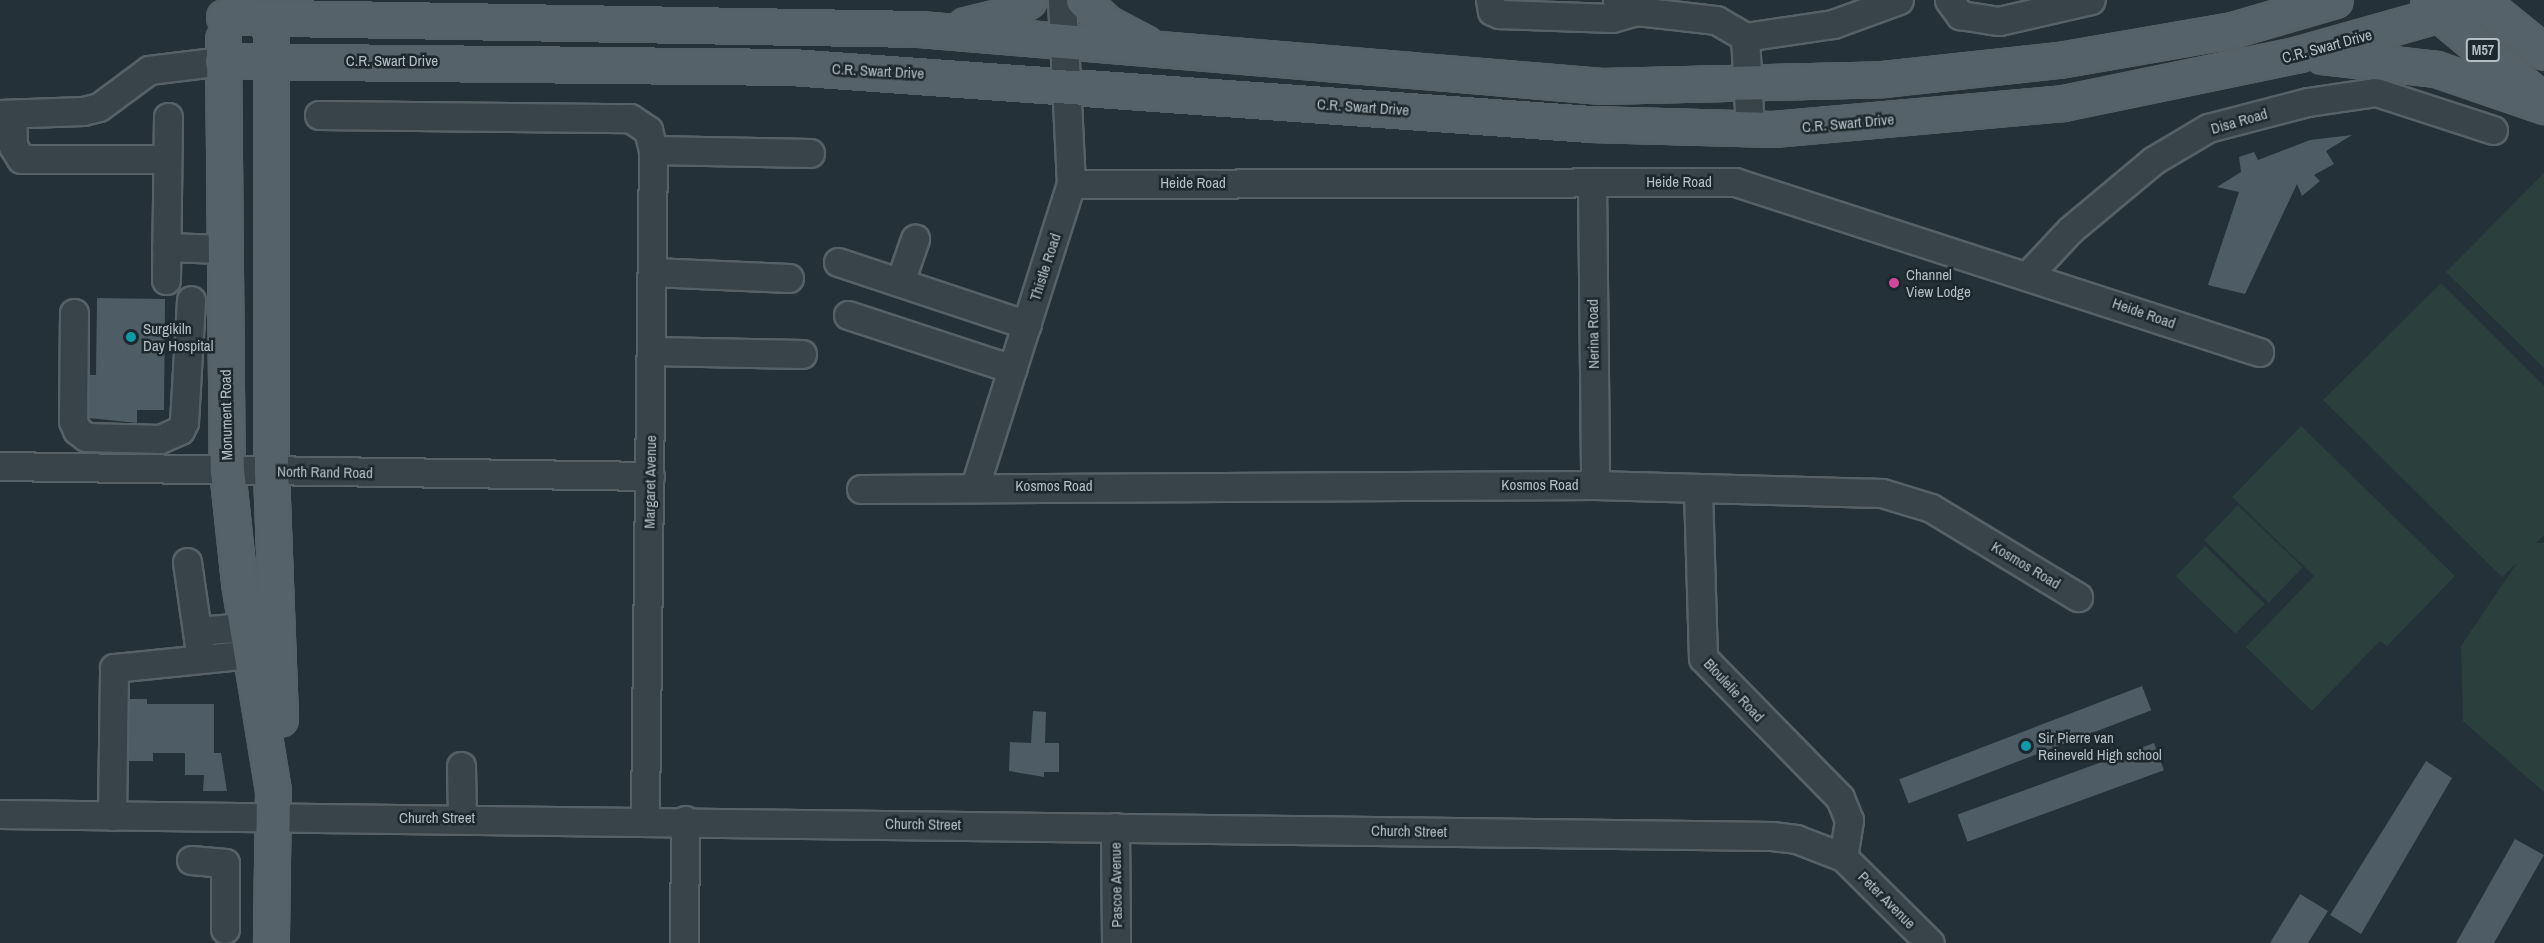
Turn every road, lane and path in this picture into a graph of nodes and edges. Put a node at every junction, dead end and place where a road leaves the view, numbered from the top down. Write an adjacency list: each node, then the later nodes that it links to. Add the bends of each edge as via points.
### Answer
1 (1029, 0): 16 (main road, via 1006,15 980,23)
2 (1062, 0): 19 (street, Thistle Road)
3 (1083, 0): 20 (main road, via 1107,23)
4 (1490, 0): 11 (street, via 1492,11 1498,14 1619,18)
5 (1899, 0): 18 (street, via 1833,24)
6 (1949, 0): 7 (street, via 1960,15 1999,21)
7 (2091, 0)
8 (2290, 0): 17 (main road)
9 (2335, 0): 17 (main road)
10 (2484, 1): 12 (main road, C.R. Swart Drive); 21 (main road, M57)
11 (1627, 5): 18 (street, via 1716,20)
12 (2432, 7): 22 (main road, C.R. Swart Drive); 27 (main road, M57)
13 (225, 8): 14 (main road); 24 (main road, Monument Road)
14 (271, 10): 15 (main road); 23 (main road, Monument Road)
15 (334, 10): 16 (main road)
16 (919, 29): 19 (main road)
17 (2232, 30): 25 (main road, via 2059,60 1956,72)
18 (1745, 37): 25 (street)
19 (1065, 41): 20 (main road); 26 (street, Thistle Road)
20 (1158, 50): 25 (main road, via 1580,85)
21 (2544, 52)
22 (2299, 54): 27 (main road, via 2436,69); 31 (main road, C.R. Swart Drive, via 2063,103)
23 (270, 60): 24 (main road, C.R. Swart Drive); 26 (main road, C.R. Swart Drive, via 790,67); 59 (main road, Monument Road)
24 (222, 61): 28 (street, via 149,70 99,107); 40 (main road, Monument Road)
25 (1746, 83): 31 (street)
26 (1069, 86): 31 (main road, C.R. Swart Drive, via 1590,124); 37 (street, Thistle Road)
27 (2544, 104)
28 (6, 114): 35 (street, via 13,146 21,159)
29 (319, 115): 33 (street, via 630,118 643,123)
30 (168, 117): 35 (street)
31 (1750, 128)
32 (2493, 130): 43 (street, Disa Road, via 2376,92 2308,102 2208,128 2154,160 2070,230)
33 (653, 147): 34 (street); 42 (street, Margaret Avenue)
34 (810, 153)
35 (166, 159): 38 (street)
36 (1592, 182): 37 (street, Heide Road); 43 (street, Heide Road, via 1735,182 1759,186); 61 (street, Nerina Road)
37 (1071, 184): 50 (street, Thistle Road)
38 (166, 239): 40 (street); 45 (street)
39 (915, 239): 46 (street)
40 (223, 240): 58 (main road, Monument Road)
41 (838, 262): 46 (street)
42 (652, 272): 44 (street); 51 (street, Margaret Avenue)
43 (2029, 274): 52 (street, Heide Road)
44 (789, 278)
45 (166, 280)
46 (900, 282): 50 (street)
47 (190, 300): 55 (street, via 180,430 160,439)
48 (74, 313): 55 (street, via 73,421)
49 (848, 315): 54 (street)
50 (1026, 325): 54 (street, Thistle Road)
51 (651, 351): 53 (street); 60 (street, Margaret Avenue)
52 (2259, 352)
53 (802, 354)
54 (1012, 369): 62 (street, Thistle Road)
55 (86, 437): 57 (street)
56 (0, 466): 57 (street, North Rand Road)
57 (86, 467): 58 (street, North Rand Road)
58 (227, 470): 59 (street, North Rand Road); 68 (main road, Monument Road)
59 (271, 472): 60 (street, North Rand Road); 71 (main road, Monument Road, via 282,753)
60 (650, 476): 76 (street, Margaret Avenue)
61 (1595, 485): 62 (street, Kosmos Road); 64 (street, Kosmos Road)
62 (975, 486): 63 (street, Kosmos Road)
63 (861, 489)
64 (1698, 490): 66 (street, Kosmos Road, via 1908,497); 79 (street, Bloulelie Road, via 1703,658 1840,798 1849,820)
65 (187, 562): 67 (street)
66 (2078, 597)
67 (197, 631): 68 (street); 69 (street)
68 (248, 640): 69 (street); 71 (main road, Monument Road)
69 (201, 659): 73 (street, via 114,668)
70 (461, 766): 75 (street)
71 (274, 805): 74 (street, Church Street); 75 (street, Church Street); 81 (main road, Monument Road)
72 (0, 814): 73 (street, Church Street)
73 (112, 816): 74 (street, Church Street)
74 (209, 817): 80 (street, via 203,860 225,863)
75 (462, 818): 76 (street, Church Street)
76 (645, 819): 77 (street, Church Street)
77 (685, 820): 78 (street, Church Street); 82 (street)
78 (1115, 827): 79 (street, Church Street, via 1772,836 1796,839); 83 (street, Pascoe Avenue)
79 (1843, 857): 84 (street, Peter Avenue)
80 (225, 929)
81 (271, 943)
82 (684, 943)
83 (1116, 943)
84 (1930, 943)

